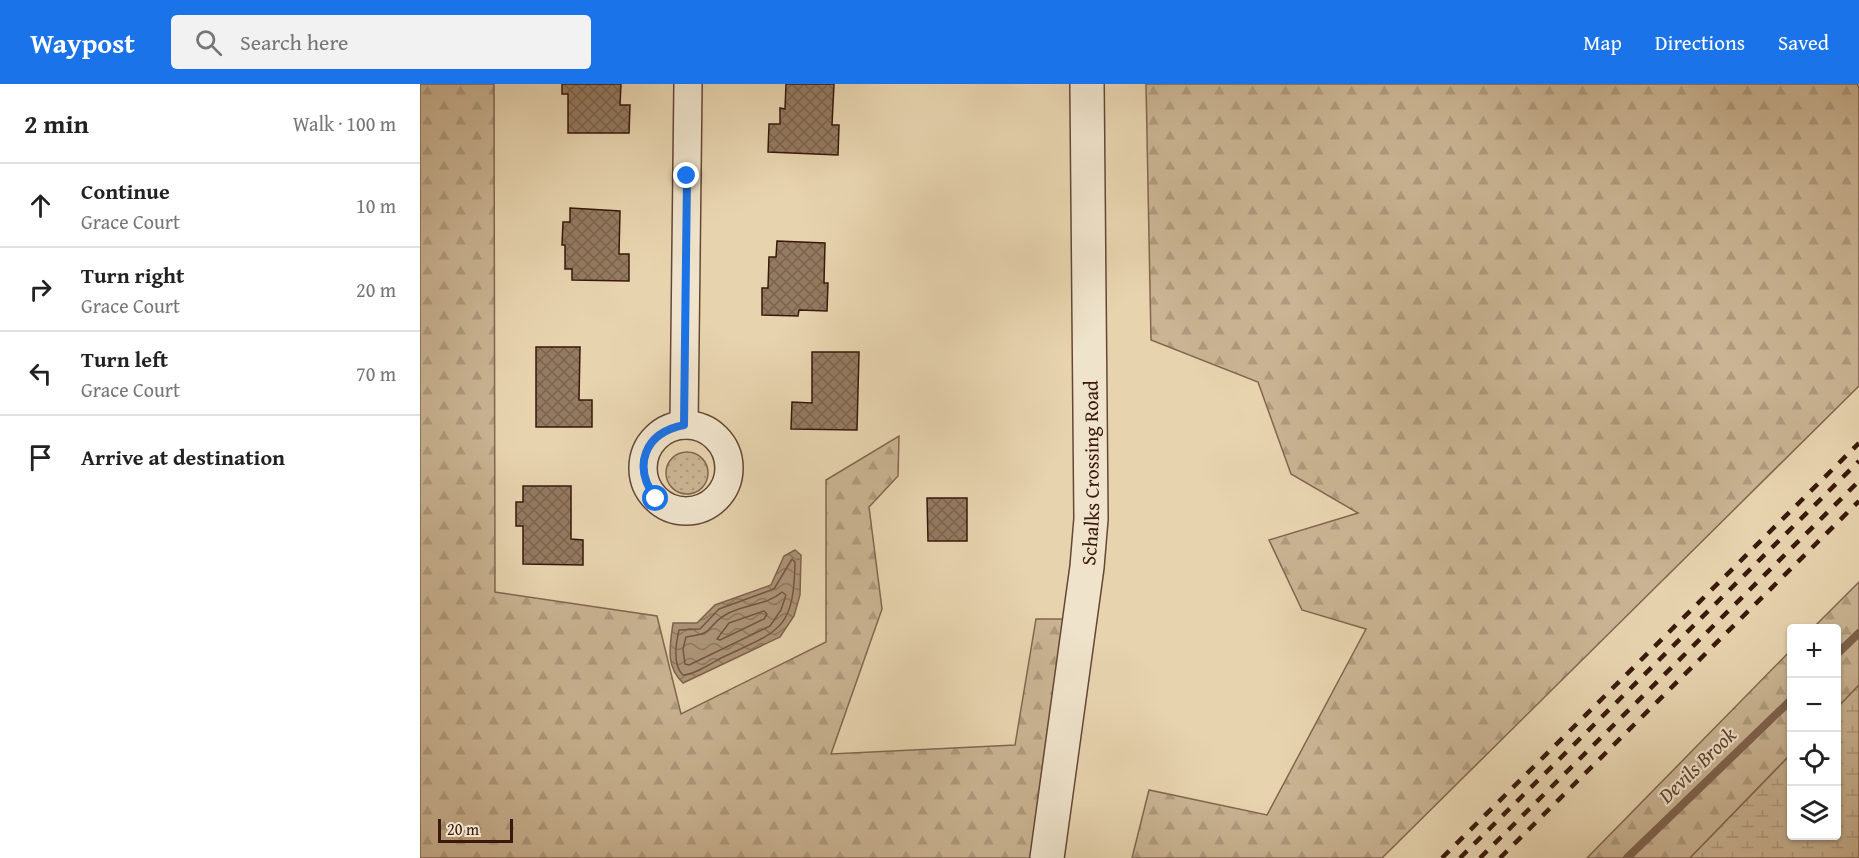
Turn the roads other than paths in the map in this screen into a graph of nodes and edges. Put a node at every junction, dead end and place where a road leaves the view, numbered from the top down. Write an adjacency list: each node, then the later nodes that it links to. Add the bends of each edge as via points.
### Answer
1 (688, 84): 3 (street)
2 (1087, 84): 4 (street, Schalks Crossing Road, via 1091,519)
3 (684, 425)
4 (1047, 858)

